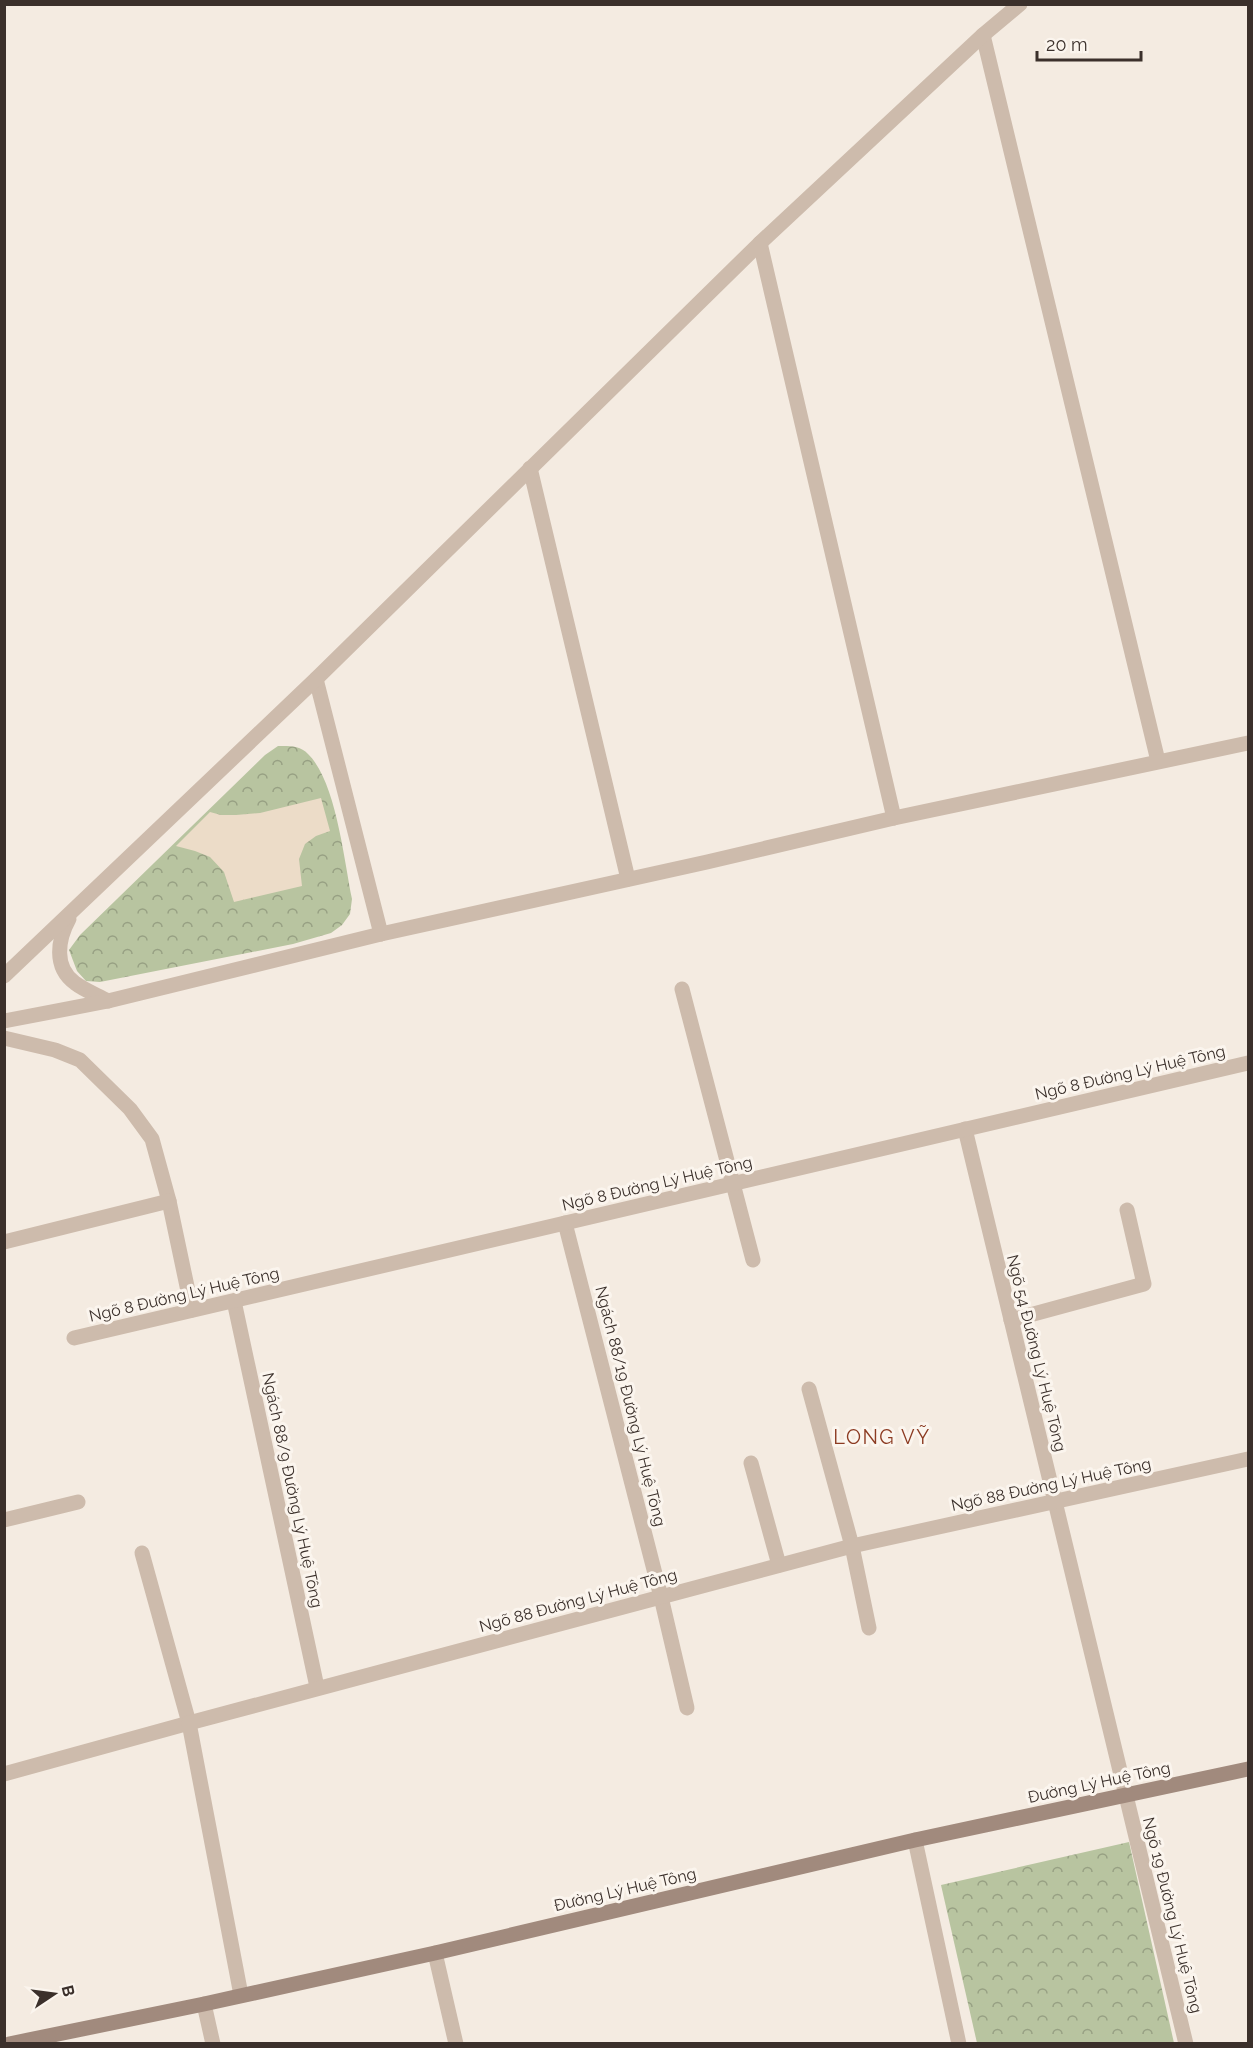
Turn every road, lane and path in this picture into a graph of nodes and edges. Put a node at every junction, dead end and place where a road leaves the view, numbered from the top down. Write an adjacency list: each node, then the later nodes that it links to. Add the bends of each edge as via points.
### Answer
1 (1020, 4): 2 (street)
2 (983, 35): 3 (street); 7 (street)
3 (760, 243): 4 (street); 8 (street)
4 (530, 468): 5 (street); 9 (street)
5 (316, 679): 10 (street); 11 (street)
6 (1248, 742): 7 (street)
7 (1158, 762): 8 (street)
8 (894, 818): 9 (street)
9 (628, 879): 11 (street)
10 (73, 911): 12 (street); 14 (street, via 59,946 61,963 74,982)
11 (381, 934): 14 (street)
12 (4, 976)
13 (682, 989): 19 (street)
14 (108, 1001): 15 (street)
15 (4, 1021)
16 (4, 1038): 20 (street, via 80,1060 98,1076 152,1139)
17 (1248, 1063): 18 (street, Ngõ 8 Đường Lý Huệ Tông)
18 (965, 1129): 19 (street, Ngõ 8 Đường Lý Huệ Tông); 27 (street, Ngõ 54 Đường Lý Huệ Tông)
19 (733, 1184): 22 (street, Ngõ 8 Đường Lý Huệ Tông); 24 (street)
20 (168, 1201): 23 (street); 26 (street)
21 (1127, 1210): 27 (street, via 1144,1284)
22 (565, 1223): 25 (street, Ngõ 8 Đường Lý Huệ Tông); 38 (street, Ngách 88/19 Đường Lý Huệ Tông)
23 (4, 1242)
24 (753, 1260)
25 (234, 1301): 26 (street, Ngõ 8 Đường Lý Huệ Tông); 40 (street, Ngách 88/9 Đường Lý Huệ Tông)
26 (192, 1311): 28 (street, Ngõ 8 Đường Lý Huệ Tông)
27 (1011, 1320): 33 (street, Ngõ 54 Đường Lý Huệ Tông)
28 (74, 1338)
29 (809, 1389): 35 (street)
30 (1248, 1459): 33 (street, Ngõ 88 Đường Lý Huệ Tông)
31 (751, 1463): 37 (street)
32 (78, 1502): 34 (street)
33 (1054, 1502): 35 (street, Ngõ 88 Đường Lý Huệ Tông); 45 (street, Ngõ 54 Đường Lý Huệ Tông)
34 (4, 1520)
35 (852, 1546): 37 (street, Ngõ 88 Đường Lý Huệ Tông); 39 (street)
36 (142, 1553): 42 (street)
37 (779, 1565): 38 (street, Ngõ 88 Đường Lý Huệ Tông)
38 (661, 1598): 40 (street, Ngõ 88 Đường Lý Huệ Tông); 41 (street, Ngách 88/19 Đường Lý Huệ Tông)
39 (869, 1628)
40 (317, 1687): 42 (street, Ngõ 88 Đường Lý Huệ Tông)
41 (687, 1708)
42 (189, 1723): 44 (street, Ngõ 88 Đường Lý Huệ Tông); 48 (street)
43 (1248, 1768): 45 (main road, Đường Lý Huệ Tông)
44 (4, 1774)
45 (1125, 1794): 46 (main road, Đường Lý Huệ Tông); 54 (street, Ngõ 19 Đường Lý Huệ Tông)
46 (915, 1840): 47 (main road, Đường Lý Huệ Tông); 53 (street)
47 (435, 1953): 48 (main road, Đường Lý Huệ Tông); 52 (street)
48 (241, 1995): 49 (main road, Đường Lý Huệ Tông)
49 (204, 2004): 50 (main road, Đường Lý Huệ Tông); 51 (street)
50 (9, 2043)
51 (213, 2043)
52 (456, 2043)
53 (959, 2043)
54 (1186, 2043)

